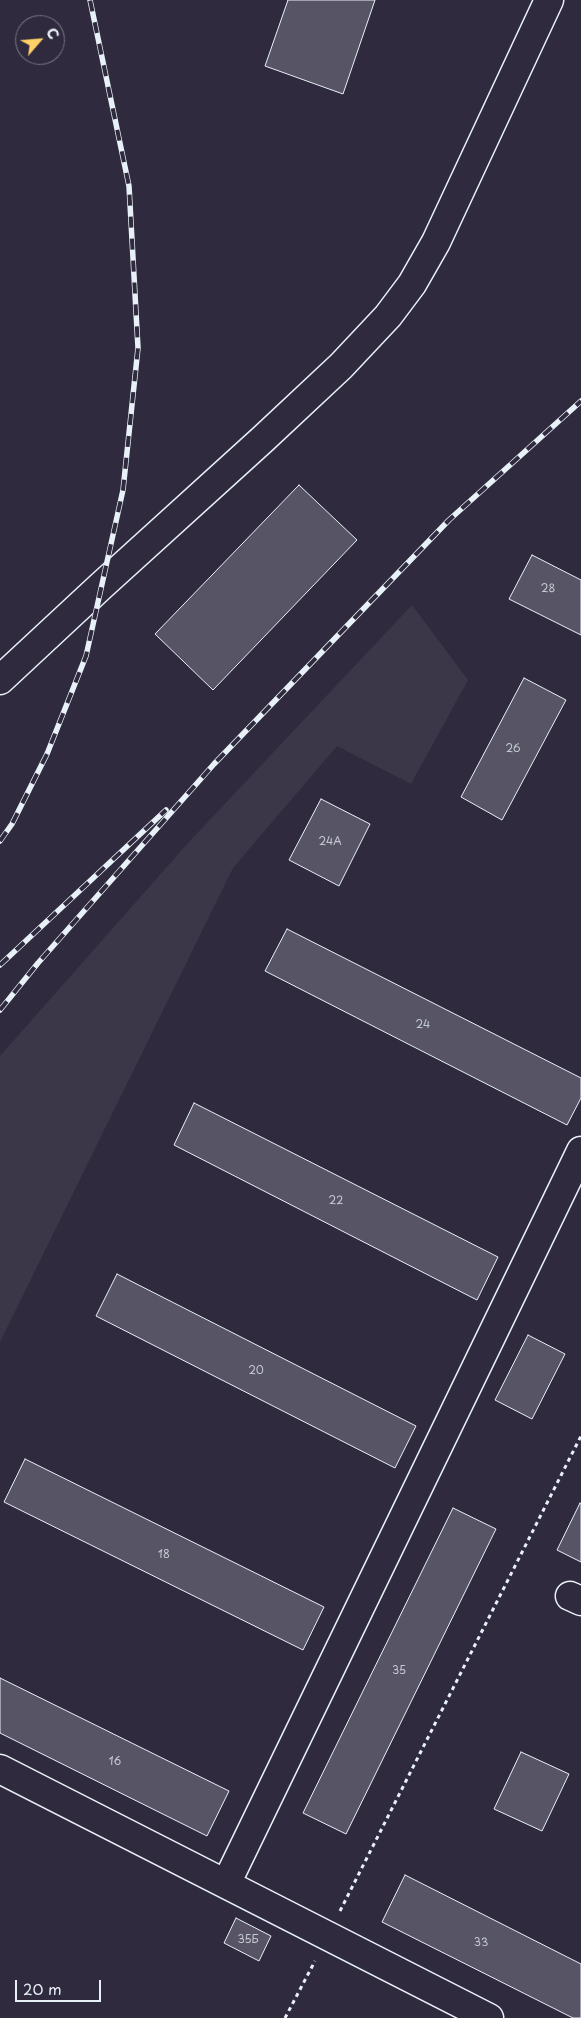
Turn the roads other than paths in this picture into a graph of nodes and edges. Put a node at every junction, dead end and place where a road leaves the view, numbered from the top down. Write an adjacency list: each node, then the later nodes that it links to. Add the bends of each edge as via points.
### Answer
1 (549, 0): 2 (lane, via 436,242 412,284 388,316 292,412)
2 (0, 680)
3 (581, 1151): 5 (lane)
4 (0, 1769): 5 (lane)
5 (226, 1884): 6 (lane)
6 (489, 2018)

